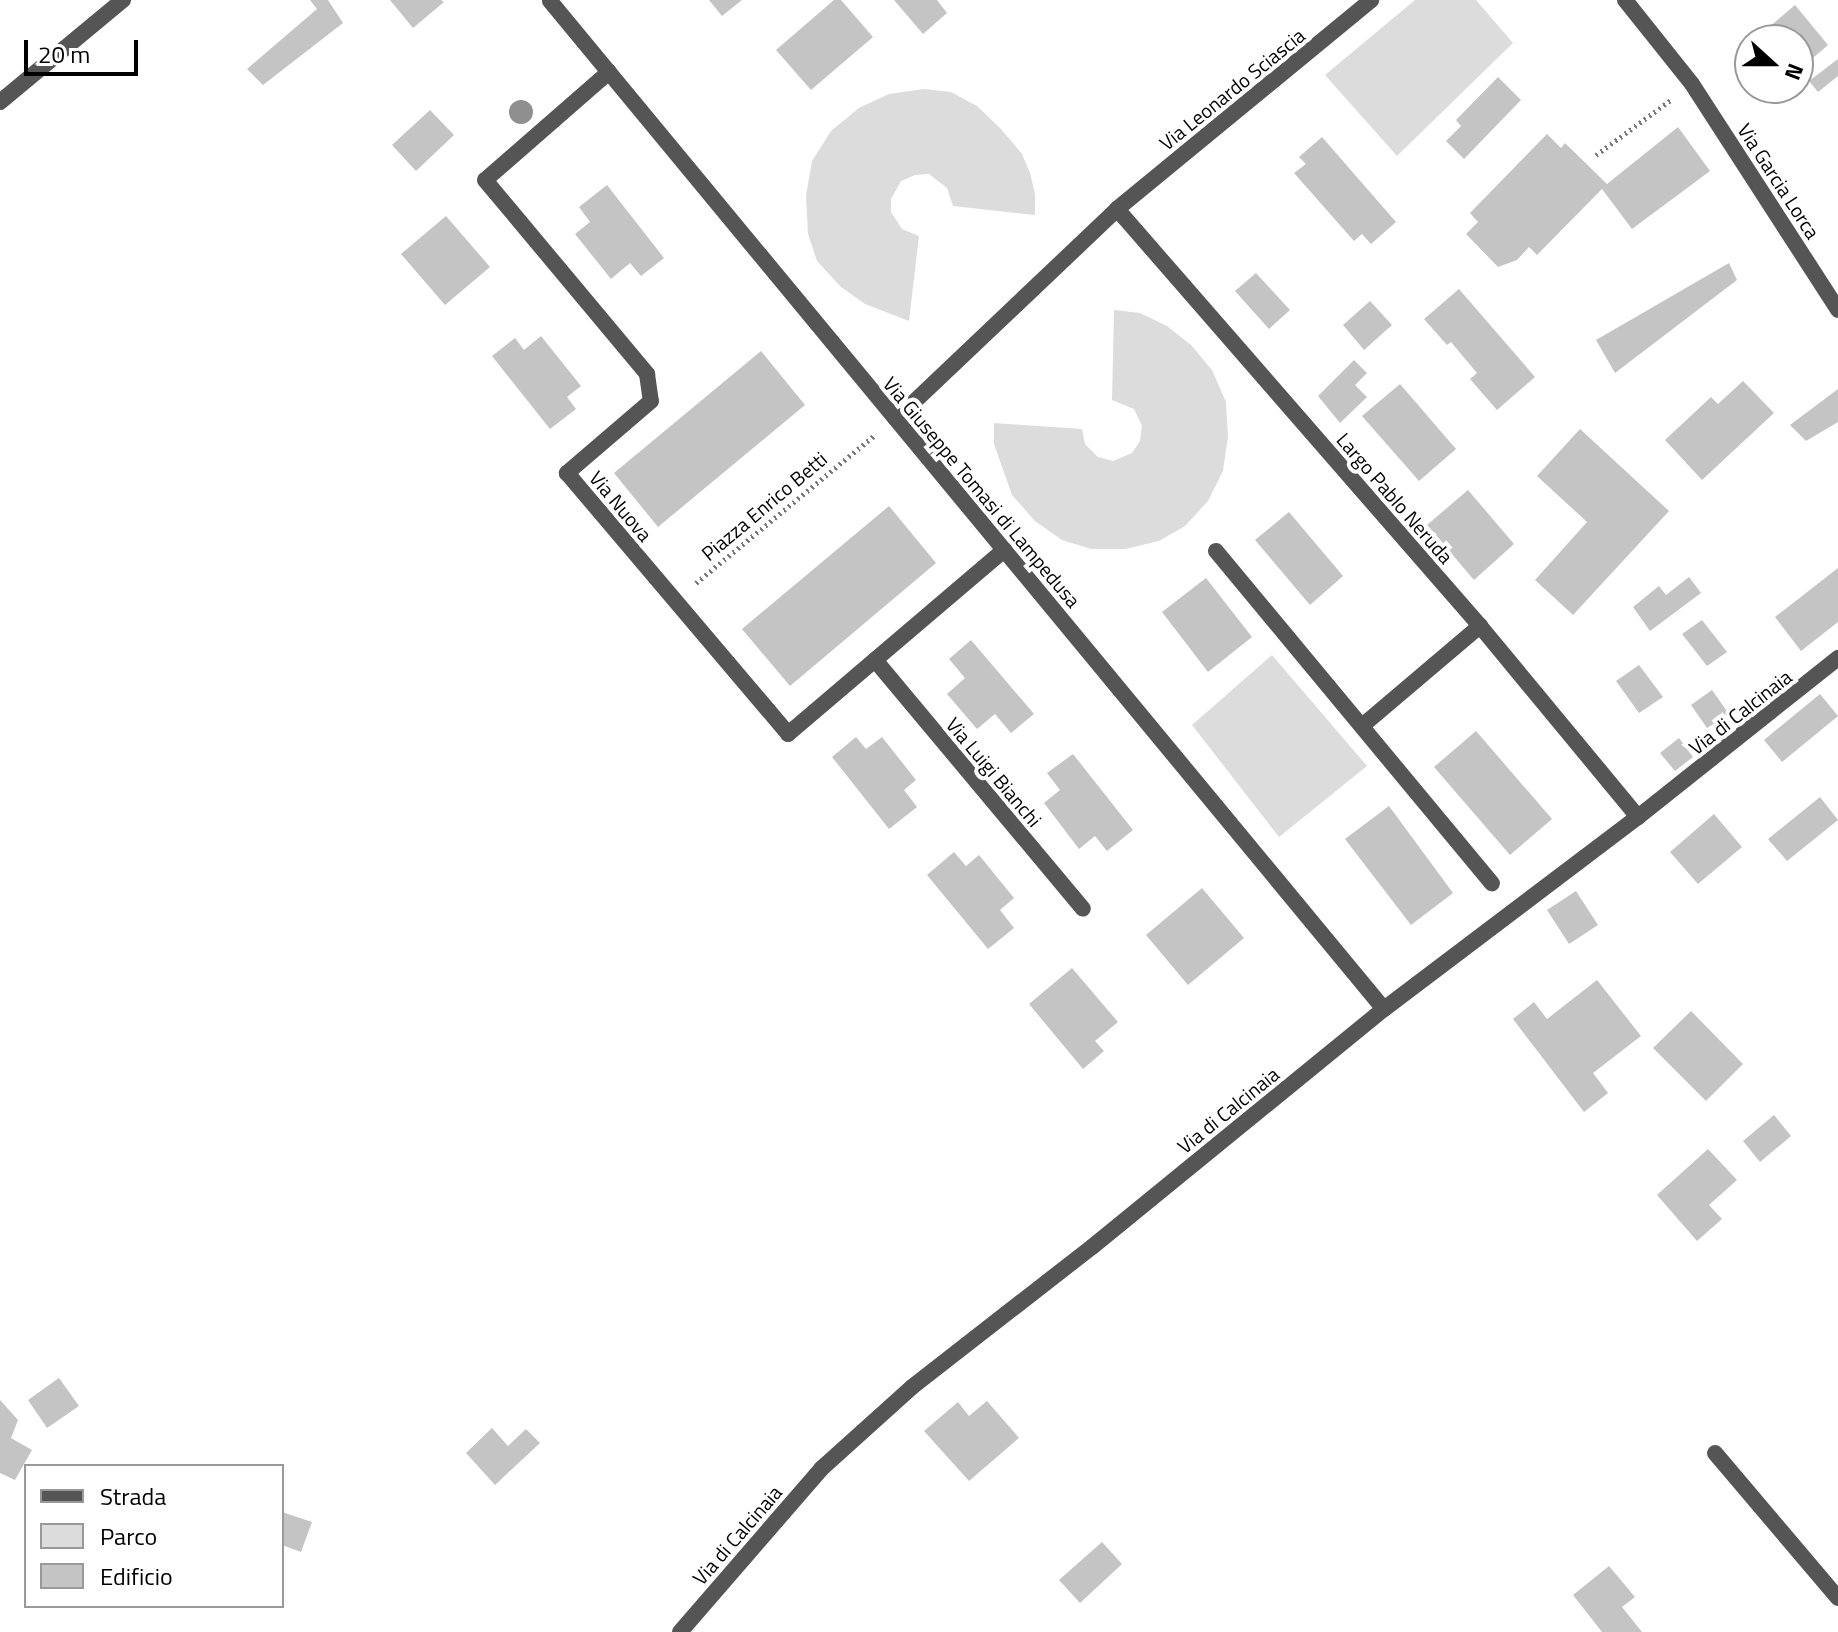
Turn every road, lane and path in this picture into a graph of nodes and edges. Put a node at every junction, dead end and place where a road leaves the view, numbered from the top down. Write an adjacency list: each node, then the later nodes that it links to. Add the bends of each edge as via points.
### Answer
1 (123, 0): 7 (street)
2 (1371, 0): 9 (street, Via Leonardo Sciascia)
3 (1625, 0): 6 (street, Via Garcia Lorca)
4 (550, 1): 5 (street, Via Giuseppe Tomasi di Lampedusa)
5 (609, 72): 11 (street, Via Giuseppe Tomasi di Lampedusa); 15 (street, Via Nuova, via 485,180 647,374 651,401 567,473)
6 (1692, 84): 8 (path); 10 (street, Via Garcia Lorca)
7 (0, 102)
8 (1596, 155)
9 (1117, 209): 11 (street, Via Leonardo Sciascia); 16 (street, Largo Pablo Neruda)
10 (1838, 310)
11 (896, 419): 13 (street, Via Giuseppe Tomasi di Lampedusa)
12 (874, 436): 15 (path, Piazza Enrico Betti)
13 (1004, 550): 18 (street, Via Nuova); 23 (street, Via Giuseppe Tomasi di Lampedusa)
14 (1216, 551): 19 (street)
15 (675, 601): 18 (street, Via Nuova, via 788,734)
16 (1480, 626): 19 (street); 20 (street, Largo Pablo Neruda)
17 (1838, 658): 20 (street, Via di Calcinaia)
18 (875, 660): 22 (street, Via Luigi Bianchi)
19 (1362, 726): 21 (street)
20 (1638, 817): 23 (street, Via di Calcinaia)
21 (1492, 883)
22 (1083, 909)
23 (1384, 1009): 26 (street, Via di Calcinaia, via 912,1387 821,1469)
24 (1715, 1453): 25 (street)
25 (1838, 1598)
26 (680, 1632)

